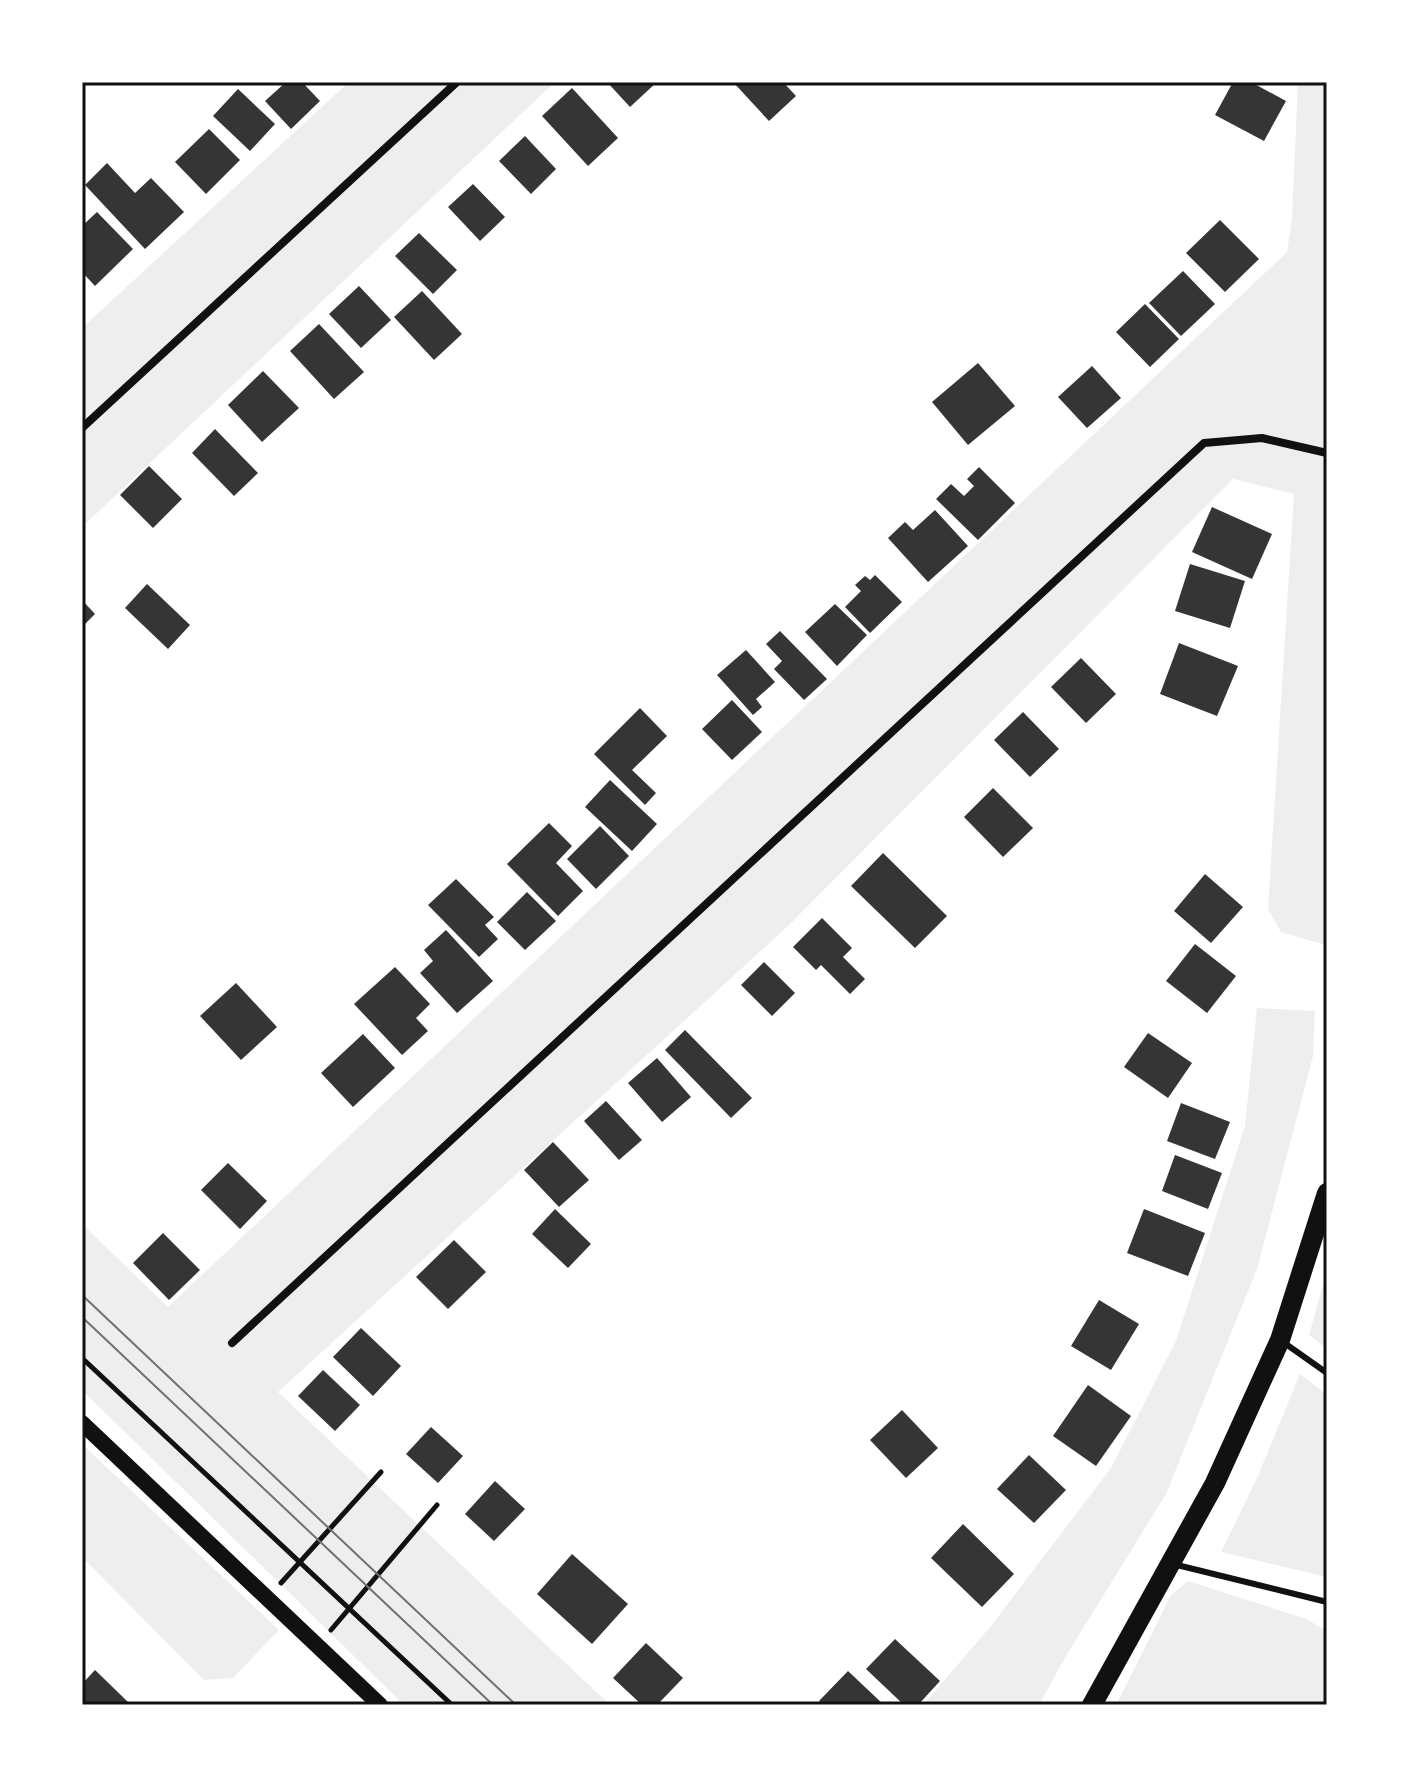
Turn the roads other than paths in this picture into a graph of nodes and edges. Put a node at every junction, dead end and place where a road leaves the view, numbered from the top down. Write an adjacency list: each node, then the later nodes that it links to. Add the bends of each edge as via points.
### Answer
1 (457, 82): 2 (street)
2 (82, 428)
3 (1327, 453): 6 (street, via 1262,438 1204,443)
4 (1327, 1193): 5 (main road)
5 (1280, 1340): 7 (lane); 9 (main road, via 1215,1483)
6 (232, 1343)
7 (1327, 1373)
8 (82, 1423): 11 (main road)
9 (1169, 1564): 10 (lane); 12 (main road)
10 (1327, 1602)
11 (380, 1705)
12 (1092, 1705)

